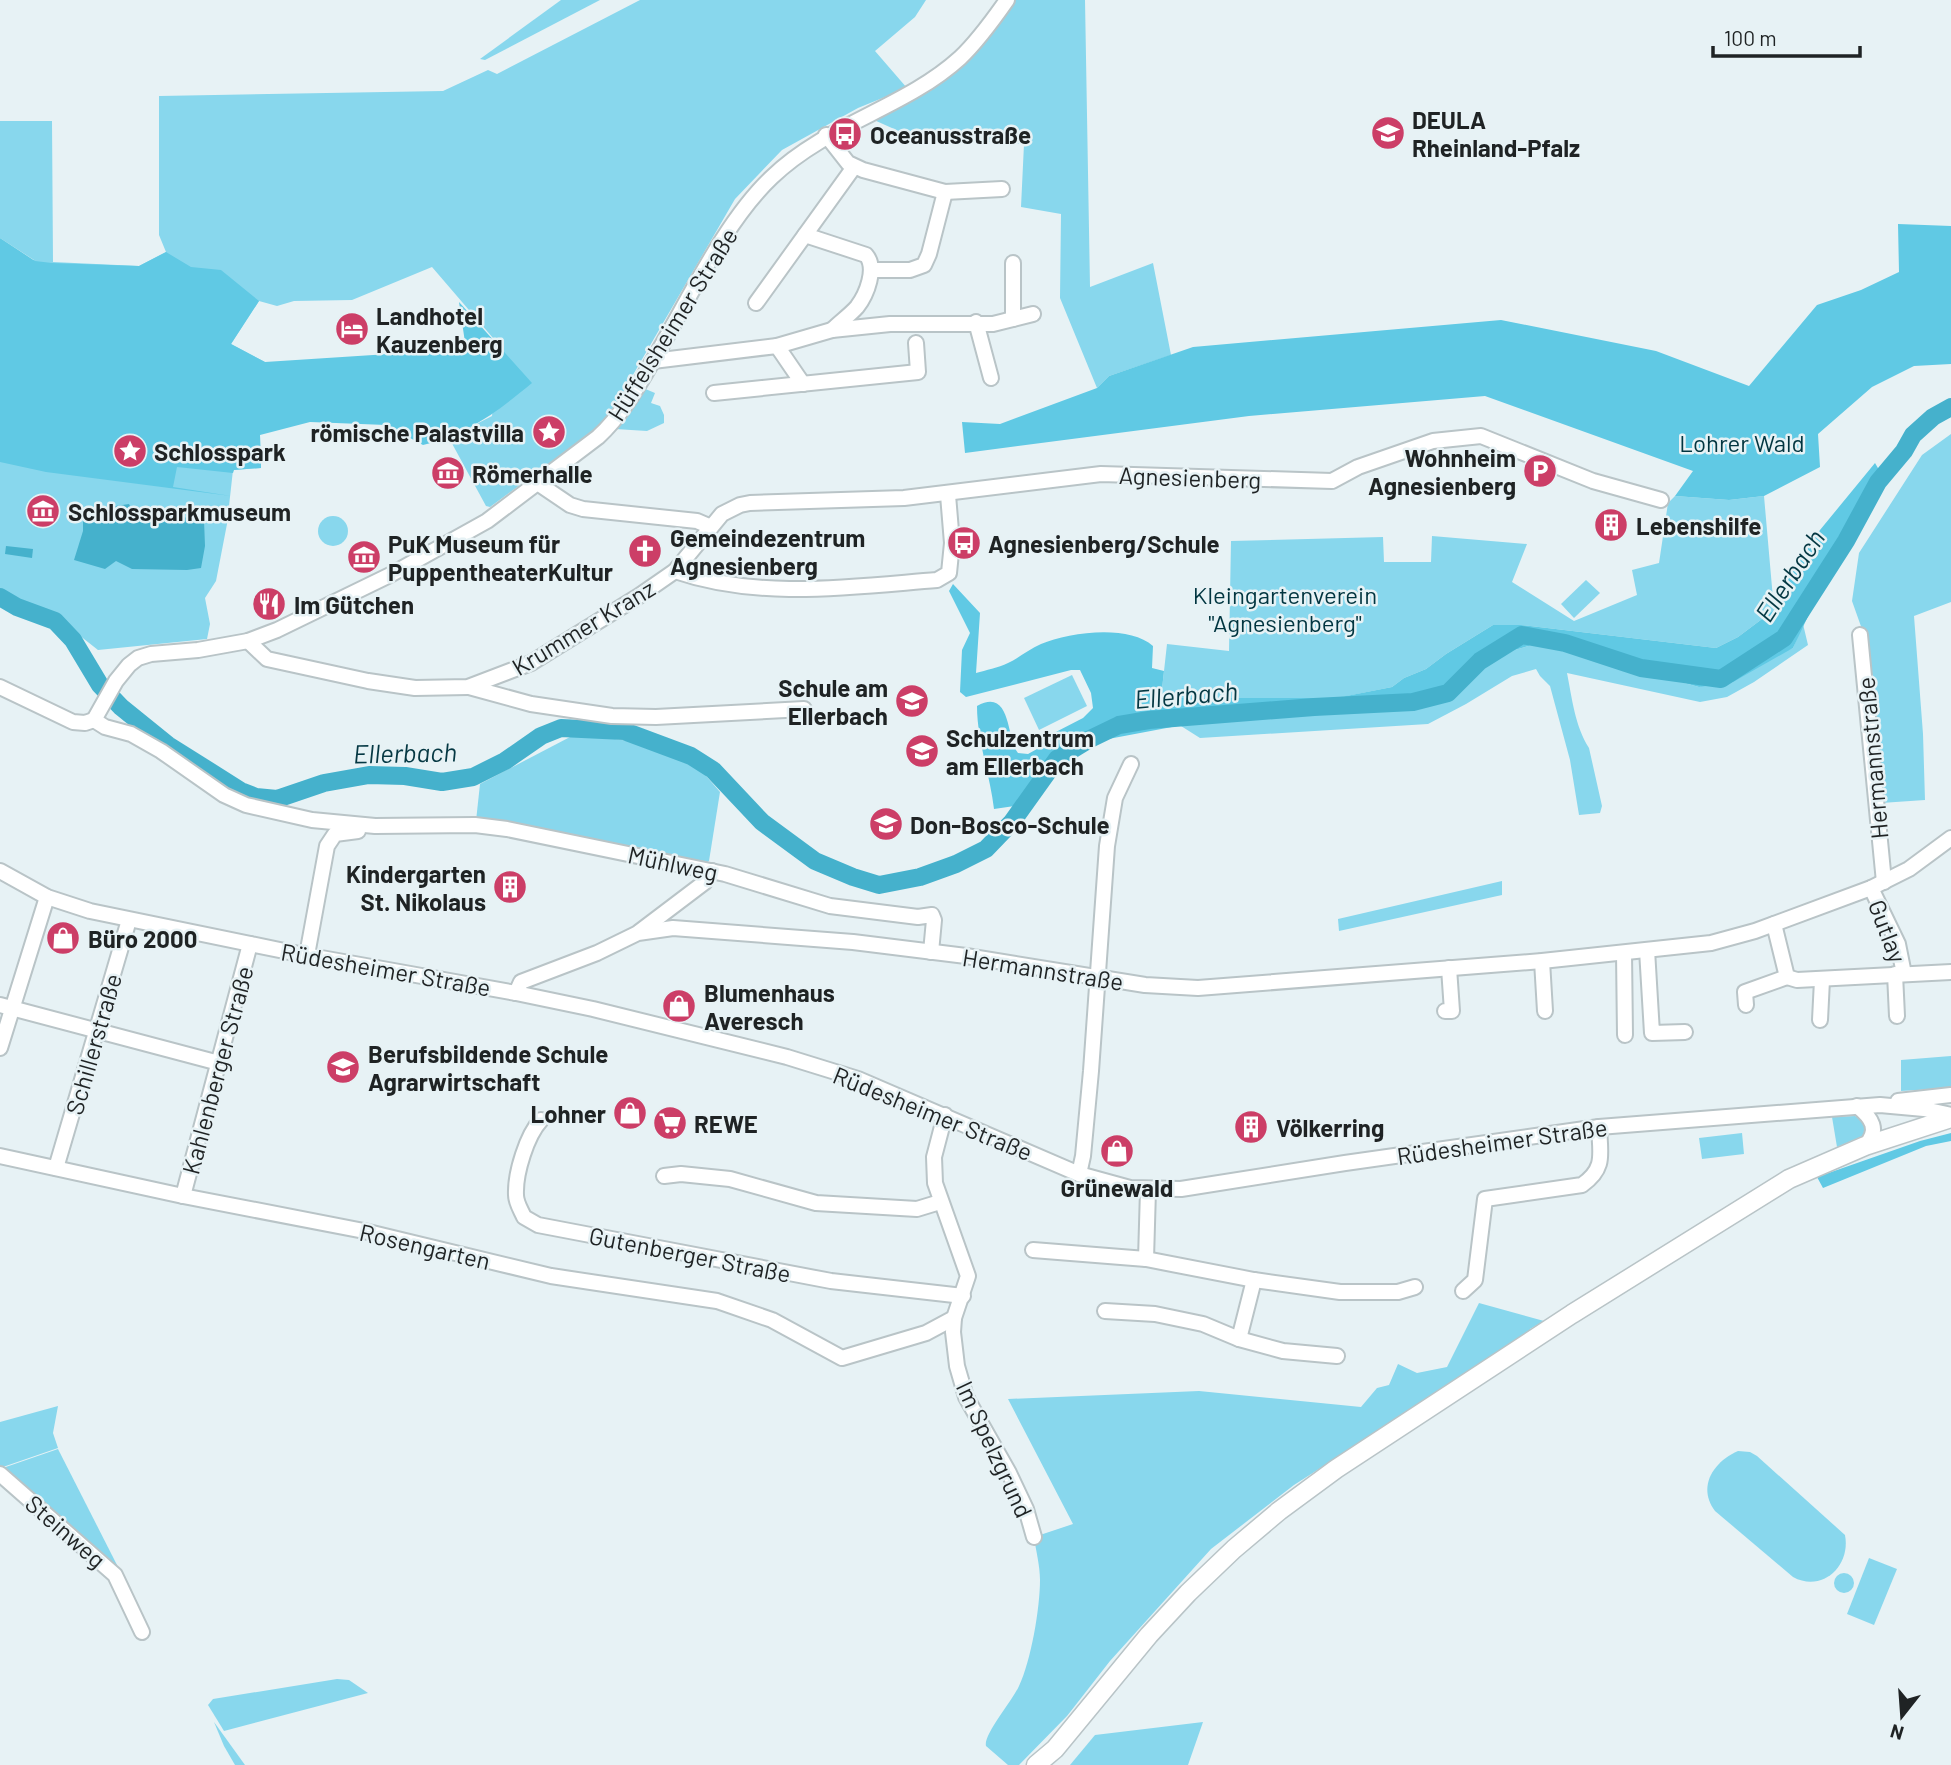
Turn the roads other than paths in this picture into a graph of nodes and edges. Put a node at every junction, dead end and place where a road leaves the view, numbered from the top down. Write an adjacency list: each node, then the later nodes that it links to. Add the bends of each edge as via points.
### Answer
1 (1007, 0): 2 (street, Hüffelsheimer Straße, via 960,57 940,73)
2 (826, 135): 3 (street); 16 (street, Hüffelsheimer Straße, via 781,169 748,203)
3 (854, 167): 5 (street); 6 (street)
4 (1002, 189): 5 (street)
5 (945, 191): 8 (street, via 924,265 910,270)
6 (804, 235): 8 (street, via 866,255); 9 (street)
7 (1013, 263): 11 (street)
8 (871, 270): 13 (street, via 858,305)
9 (756, 303)
10 (1033, 314): 11 (street)
11 (1013, 319): 12 (street)
12 (975, 322): 13 (street); 17 (street)
13 (832, 330): 15 (street)
14 (916, 343): 18 (street, via 918,372)
15 (778, 346): 16 (street); 18 (street)
16 (653, 361): 20 (street, Hüffelsheimer Straße, via 609,427)
17 (991, 378)
18 (803, 384): 19 (street)
19 (714, 393)
20 (536, 482): 23 (street, via 583,509 696,521); 26 (street, Hüffelsheimer Straße, via 487,521 452,541)
21 (947, 495): 22 (street, Agnesienberg, via 1101,474 1332,481 1357,467 1433,442 1481,436 1593,481); 23 (street, Agnesienberg, via 750,503 722,514); 24 (street, via 952,562 949,573 937,580 779,589 698,579)
22 (1661, 500)
23 (711, 527): 24 (street, Agnesienberg)
24 (676, 571): 28 (street, Krummer Kranz, via 550,653)
25 (1860, 635): 36 (street, Hermannstraße)
26 (248, 641): 28 (street, Krummer Kranz, via 267,659 368,681 415,688); 30 (street, Hüffelsheimer Straße, via 138,658 116,681)
27 (0, 687): 30 (street, Mühlweg, via 73,722)
28 (468, 687): 29 (street, via 531,704 612,716)
29 (804, 709)
30 (94, 720): 32 (street, Mühlweg, via 131,734 246,805 312,820)
31 (1131, 764): 50 (street, via 1117,790 1107,846)
32 (375, 827): 35 (street, Mühlweg, via 475,825 508,829); 45 (street, Mühlweg, via 335,834 327,846)
33 (1951, 838): 36 (street, Hermannstraße)
34 (0, 871): 37 (street, Rüdesheimer Straße)
35 (712, 871): 40 (street, Hermannstraße); 43 (street, Mühlweg, via 830,906 918,918 932,915)
36 (1878, 885): 39 (street, Hermannstraße); 49 (street, Gutlay, via 1898,944)
37 (47, 897): 38 (street, Rüdesheimer Straße); 55 (street)
38 (130, 920): 41 (street, Rüdesheimer Straße); 60 (street, Schillerstraße)
39 (1774, 924): 42 (street, Hermannstraße, via 1711,943); 51 (street)
40 (638, 933): 43 (street, Hermannstraße, via 673,928); 53 (street, Hermannstraße, via 521,982)
41 (250, 944): 45 (street, Rüdesheimer Straße); 64 (street, Kahlenberger Straße)
42 (1647, 950): 44 (street, Hermannstraße); 61 (street, via 1652,1033)
43 (931, 952): 50 (street, Hermannstraße)
44 (1624, 953): 46 (street, Hermannstraße); 62 (street)
45 (307, 955): 53 (street, Rüdesheimer Straße)
46 (1542, 961): 47 (street, Hermannstraße); 57 (street)
47 (1449, 968): 50 (street, Hermannstraße, via 1198,988); 56 (street, via 1452,1011)
48 (1951, 972): 49 (street, Gutlay)
49 (1900, 974): 52 (street, Gutlay); 58 (street, Gutlay)
50 (1098, 977): 75 (street)
51 (1787, 977): 52 (street, Gutlay); 54 (street, Gutlay, via 1745,992)
52 (1822, 980): 59 (street)
53 (516, 993): 68 (street, Rüdesheimer Straße, via 787,1058 858,1079)
54 (1746, 1005)
55 (7, 1007): 60 (street); 63 (street)
56 (1446, 1011)
57 (1545, 1011)
58 (1897, 1016)
59 (1820, 1020)
60 (98, 1030): 64 (street); 74 (street, Schillerstraße)
61 (1685, 1032)
62 (1625, 1035)
63 (0, 1048)
64 (219, 1063): 78 (street, Kahlenberger Straße)
65 (1951, 1095): 66 (street, Rüdesheimer Straße)
66 (1880, 1105): 67 (street, Rüdesheimer Straße); 69 (street, Rüdesheimer Straße)
67 (1857, 1106): 71 (street, Rüdesheimer Straße); 72 (street, via 1873,1124)
68 (945, 1115): 75 (street, Rüdesheimer Straße); 79 (street, Im Spelzgrund, via 933,1169)
69 (1951, 1116): 72 (main road)
70 (541, 1120): 85 (street, Gutenberger Straße, via 531,1130 516,1194 524,1217 538,1225 831,1281)
71 (1599, 1127): 77 (street, Rüdesheimer Straße, via 1181,1189); 84 (street, via 1600,1165 1582,1185 1485,1199 1475,1280)
72 (1865, 1146): 93 (main road, via 1778,1186 1572,1314 1298,1496 1188,1593 1055,1749)
73 (0, 1156): 74 (street, Rosengarten)
74 (57, 1168): 78 (street, Rosengarten)
75 (1079, 1174): 77 (street, Rüdesheimer Straße)
76 (664, 1176): 79 (street, via 730,1180 816,1203 917,1209)
77 (1148, 1190): 81 (street)
78 (183, 1196): 87 (street, Rosengarten, via 364,1231 551,1276 717,1301 772,1320 842,1358 926,1333)
79 (940, 1202): 85 (street, Im Spelzgrund, via 966,1266)
80 (1033, 1250): 81 (street)
81 (1146, 1259): 82 (street)
82 (1254, 1280): 83 (street, via 1340,1293 1398,1292); 88 (street)
83 (1415, 1287)
84 (1463, 1291)
85 (963, 1296): 87 (street, Im Spelzgrund)
86 (1105, 1311): 88 (street, via 1156,1314 1203,1324)
87 (954, 1318): 91 (street, Im Spelzgrund, via 961,1384 1012,1479)
88 (1239, 1339): 89 (street, via 1283,1351)
89 (1337, 1356)
90 (0, 1474): 92 (street, Steinweg, via 115,1575)
91 (1034, 1537)
92 (142, 1632)
93 (1036, 1765)

